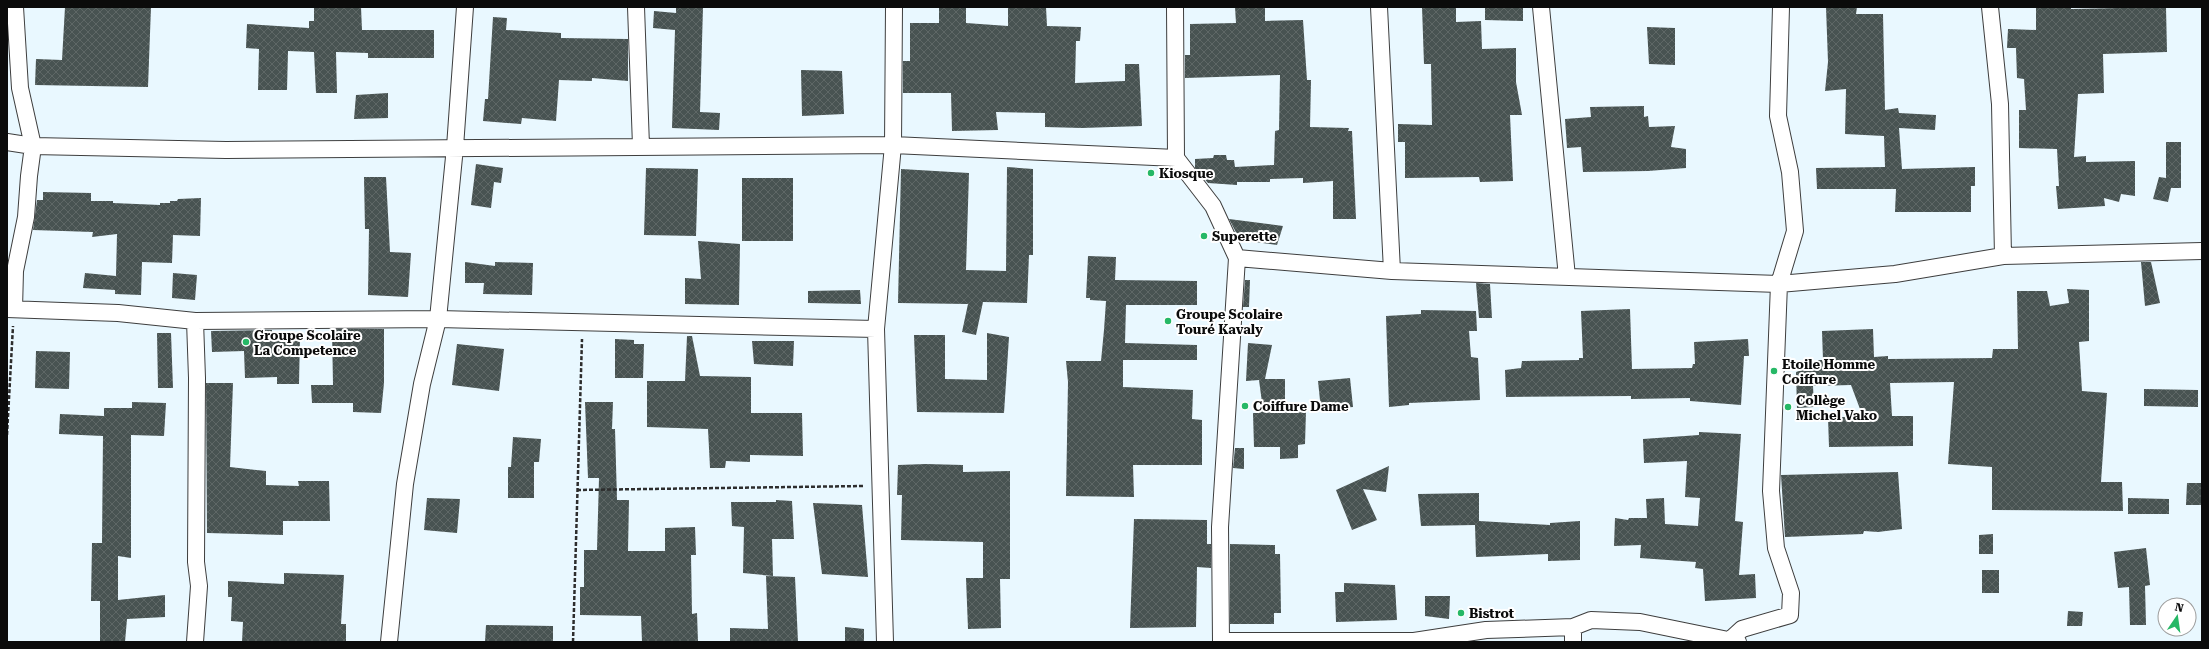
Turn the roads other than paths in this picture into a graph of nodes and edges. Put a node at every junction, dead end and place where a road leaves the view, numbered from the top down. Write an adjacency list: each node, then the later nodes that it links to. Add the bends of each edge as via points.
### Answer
1 (15, 7): 12 (street, via 20,88)
2 (465, 7): 14 (street)
3 (636, 7): 13 (street)
4 (894, 7): 11 (street)
5 (1175, 7): 15 (street)
6 (1379, 7): 19 (street)
7 (1541, 7): 20 (street)
8 (1781, 7): 21 (street, via 1778,116 1790,172 1795,231)
9 (1990, 7): 17 (street, via 2000,104)
10 (7, 142): 12 (street)
11 (893, 145): 13 (street); 15 (street); 25 (street)
12 (33, 146): 14 (street, via 226,150); 22 (street, via 26,217)
13 (641, 146): 14 (street)
14 (455, 147): 23 (street)
15 (1176, 158): 18 (street, via 1213,206)
16 (2202, 252): 17 (street)
17 (2003, 256): 21 (street, via 1894,274)
18 (1238, 258): 19 (street); 27 (street, via 1220,527)
19 (1392, 271): 20 (street)
20 (1568, 277): 21 (street)
21 (1779, 284): 28 (street, via 1771,491 1776,548 1791,593 1790,615 1742,629)
22 (10, 309): 24 (street, via 118,313)
23 (438, 319): 24 (street); 25 (street); 30 (street, via 422,384 405,484)
24 (195, 321): 29 (street, via 196,562 199,586)
25 (876, 329): 31 (street)
26 (1573, 634): 27 (street, via 1486,630 1414,641); 28 (street, via 1591,620 1640,622)
27 (1222, 641)
28 (1733, 641)
29 (195, 642)
30 (389, 642)
31 (885, 642)

